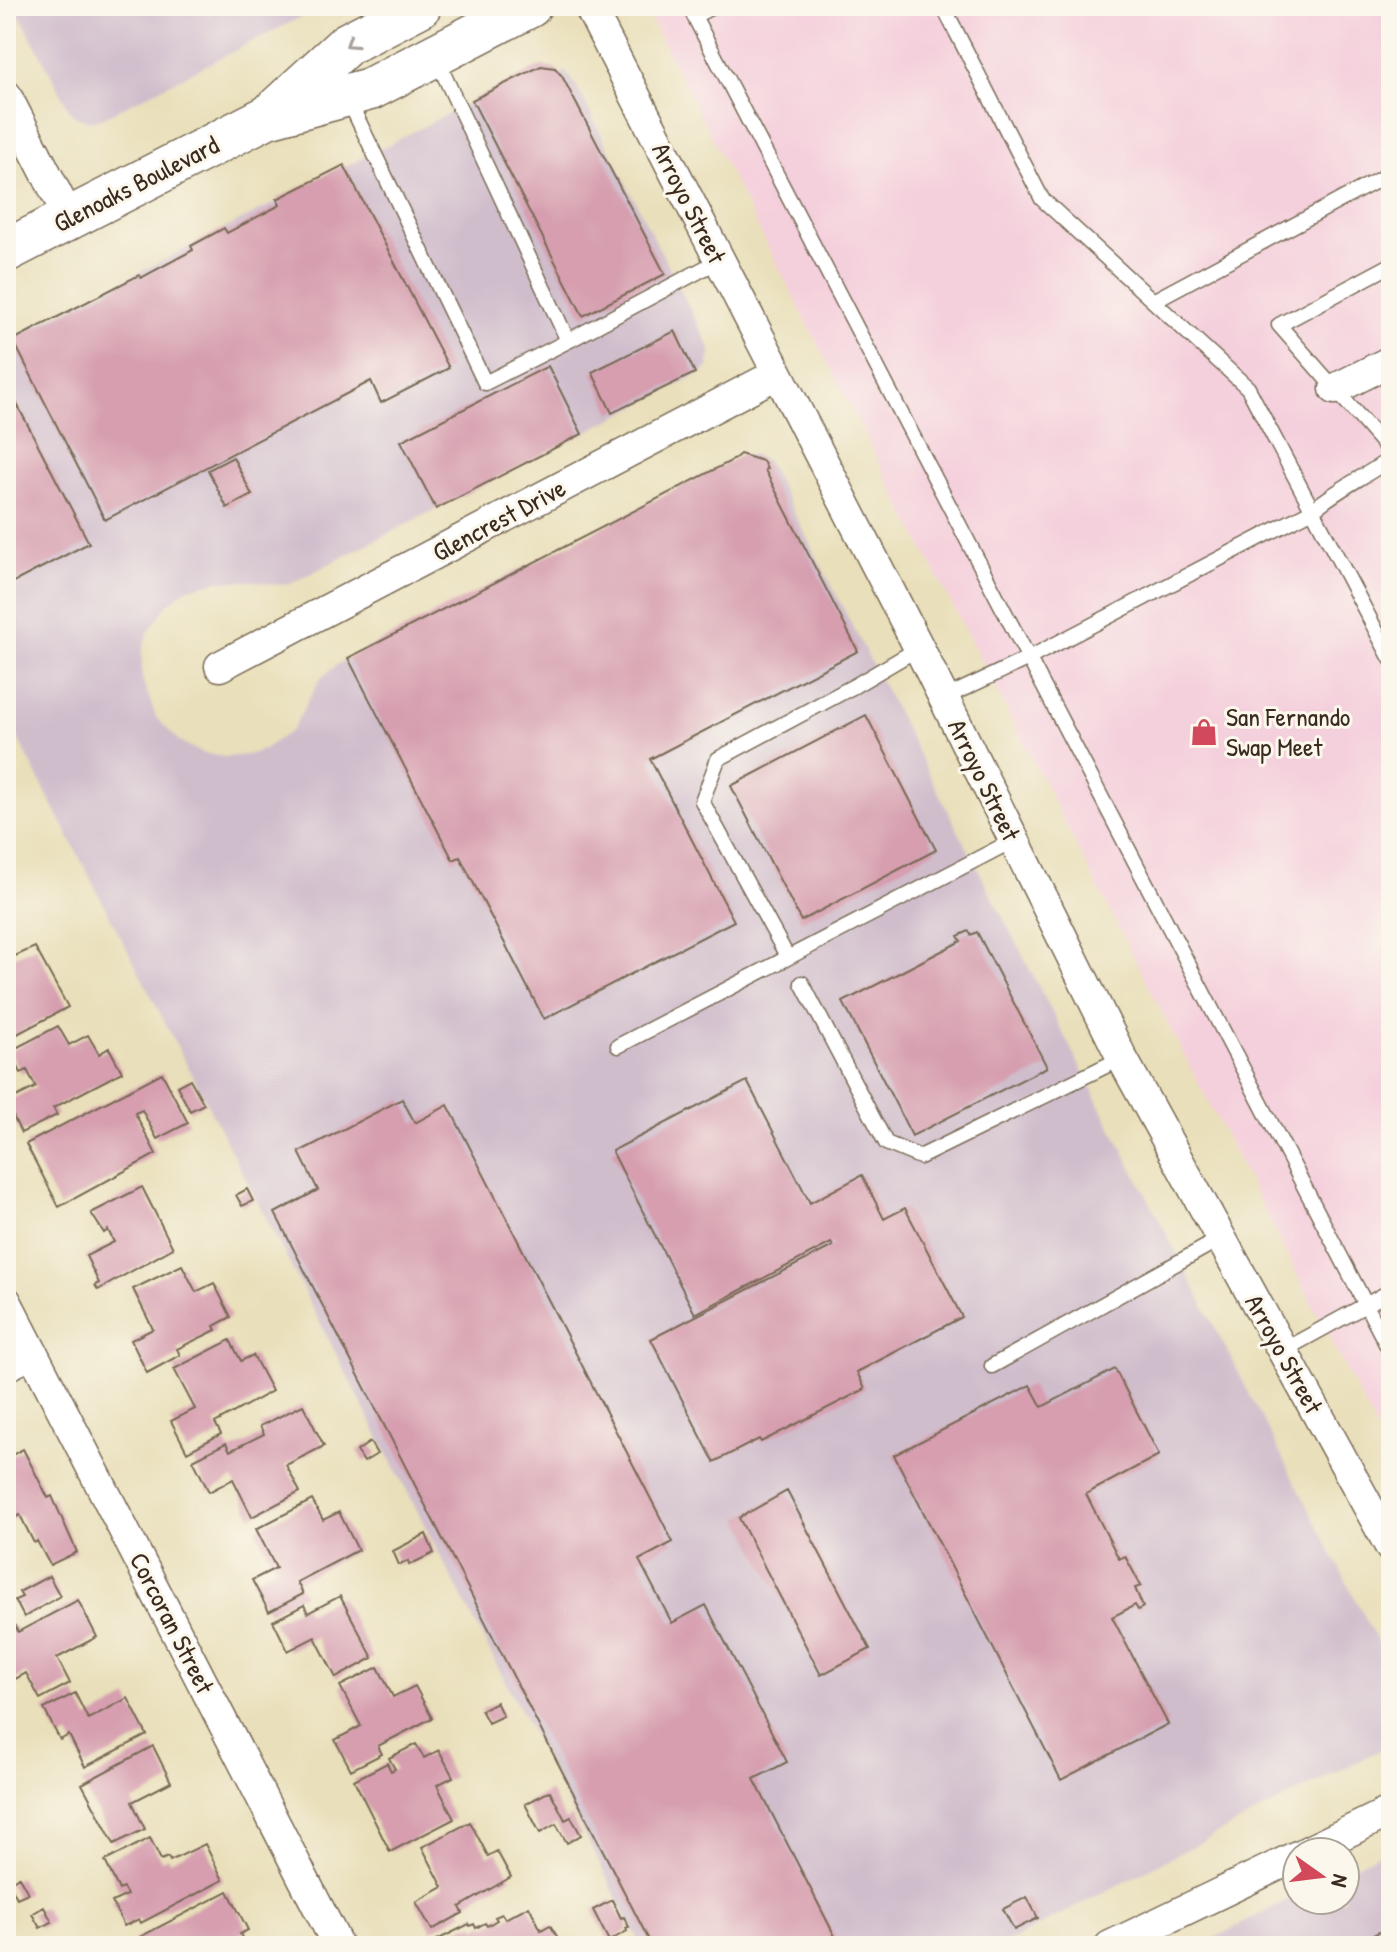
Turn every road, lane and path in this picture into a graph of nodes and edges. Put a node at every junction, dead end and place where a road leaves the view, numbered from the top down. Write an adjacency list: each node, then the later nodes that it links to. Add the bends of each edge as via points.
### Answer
1 (420, 6): 9 (main road, Glenoaks Boulevard, one-way to 9, via 347,44)
2 (530, 6): 6 (main road, Glenoaks Boulevard)
3 (589, 6): 13 (street, Arroyo Street)
4 (714, 6): 23 (lane, via 694,16)
5 (943, 6): 15 (lane, via 1042,199)
6 (434, 55): 8 (main road, Glenoaks Boulevard, via 370,89); 16 (lane)
7 (6, 95): 11 (street)
8 (346, 95): 9 (main road, Glenoaks Boulevard); 16 (lane, via 485,383)
9 (267, 117): 11 (main road, Glenoaks Boulevard)
10 (1391, 173): 15 (lane)
11 (69, 218): 12 (main road, Glenoaks Boulevard)
12 (6, 251)
13 (718, 261): 16 (lane); 18 (street, Arroyo Street)
14 (1391, 265): 19 (lane, via 1279,325)
15 (1153, 301): 21 (lane, via 1248,388)
16 (568, 341)
17 (1391, 361): 19 (street)
18 (777, 374): 22 (street, Arroyo Street); 25 (street, Glencrest Drive)
19 (1335, 389): 20 (lane)
20 (1391, 456): 21 (lane)
21 (1313, 510): 23 (lane); 24 (lane)
22 (919, 648): 26 (street, Arroyo Street); 28 (lane, via 718,759 702,801)
23 (1029, 658): 26 (lane); 35 (lane)
24 (1391, 659)
25 (220, 666)
26 (944, 698): 27 (street, Arroyo Street)
27 (1014, 840): 28 (lane); 31 (street, Arroyo Street)
28 (787, 956): 30 (lane)
29 (802, 983): 31 (lane, via 886,1143 920,1157)
30 (618, 1046)
31 (1122, 1058): 32 (street, Arroyo Street)
32 (1220, 1239): 36 (street, Arroyo Street); 40 (lane)
33 (1391, 1291): 35 (lane)
34 (6, 1301): 37 (street, Corcoran Street)
35 (1366, 1304): 36 (lane); 38 (lane)
36 (1282, 1351): 41 (street, Arroyo Street)
37 (33, 1353): 39 (street); 45 (street, Corcoran Street)
38 (1391, 1353)
39 (6, 1366)
40 (992, 1366)
41 (1391, 1548)
42 (1391, 1811): 43 (street)
43 (1339, 1836)
44 (1281, 1864): 46 (street)
45 (338, 1946)
46 (1110, 1946)

